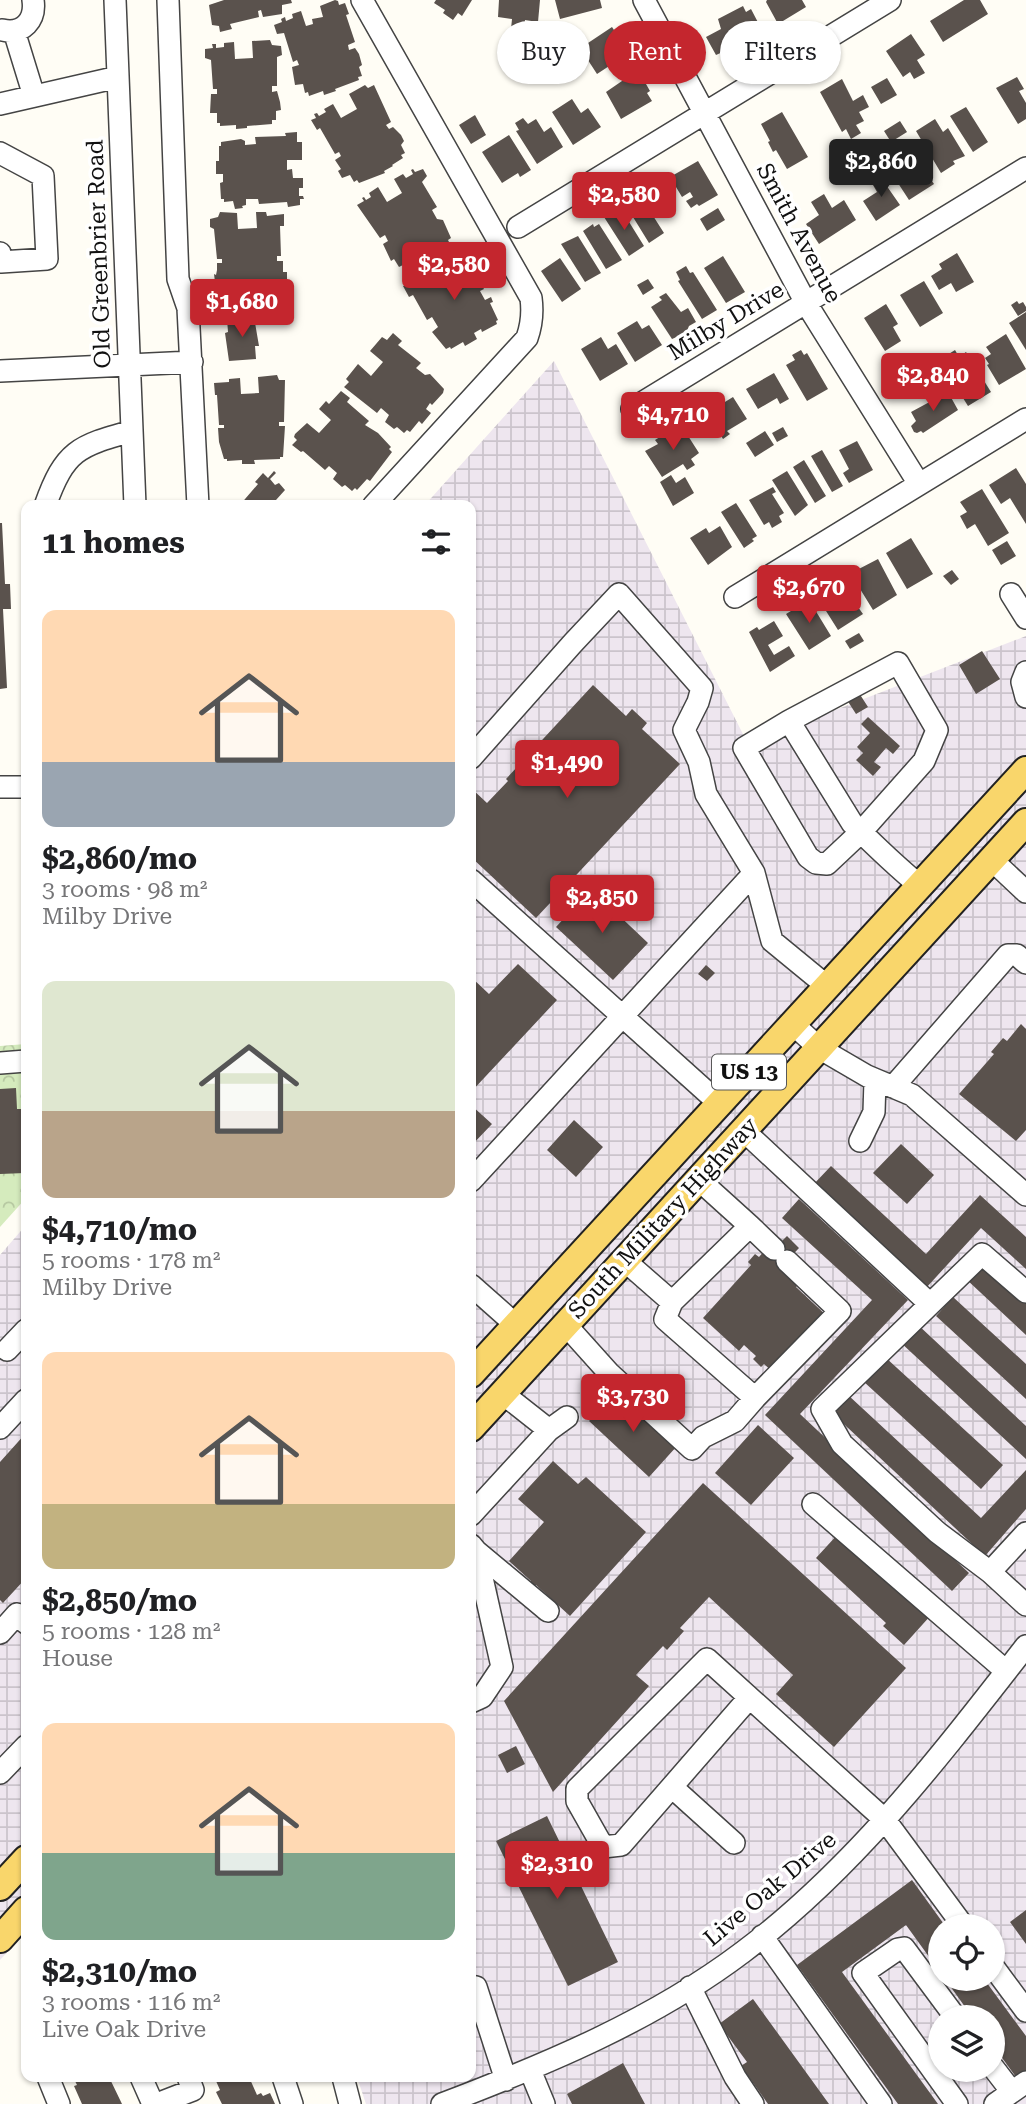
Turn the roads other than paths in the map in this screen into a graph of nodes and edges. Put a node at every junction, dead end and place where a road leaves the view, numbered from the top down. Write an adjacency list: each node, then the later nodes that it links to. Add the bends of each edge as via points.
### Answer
1 (33, 0): 7 (street, via 32,16 22,29)
2 (115, 0): 8 (street, Old Greenbrier Road)
3 (168, 0): 17 (street, via 178,279 188,308)
4 (362, 0): 27 (street, via 531,298 533,312 527,338)
5 (644, 0): 11 (street, Smith Avenue)
6 (890, 0): 11 (street)
7 (7, 31): 9 (street)
8 (118, 77): 9 (street); 18 (street, Old Greenbrier Road)
9 (34, 96): 10 (street)
10 (0, 104)
11 (706, 114): 14 (street); 16 (street, Smith Avenue)
12 (0, 153): 15 (street, via 43,176 47,259 1,262)
13 (1026, 168): 16 (street, Milby Drive)
14 (518, 227)
15 (0, 253)
16 (806, 303): 20 (street, Milby Drive); 23 (street, Smith Avenue)
17 (192, 362): 18 (street); 26 (street)
18 (130, 366): 19 (street); 22 (street, Old Greenbrier Road)
19 (0, 371)
20 (632, 409)
21 (1026, 419): 23 (street)
22 (132, 431): 24 (street, via 76,451); 25 (street, Old Greenbrier Road)
23 (919, 484): 29 (street)
24 (48, 500)
25 (135, 500)
26 (198, 500)
27 (378, 500)
28 (1011, 594): 30 (street)
29 (735, 597)
30 (1026, 618)
31 (1026, 672): 32 (street, via 1022,682)
32 (1026, 697)
33 (789, 721): 39 (street); 39 (street, via 744,748 808,857 827,864); 39 (street, via 898,663 937,730 924,761)
34 (476, 752): 41 (street, via 619,594 702,688 684,730 699,762 706,794)
35 (1026, 770): 43 (main road, South Military Highway / US 13)
36 (21, 787): 37 (street)
37 (0, 788)
38 (1026, 822): 40 (main road, South Military Highway / US 13)
39 (861, 832): 43 (street)
40 (992, 860): 44 (street); 49 (main road, South Military Highway / US 13)
41 (754, 873): 46 (street, via 772,941); 47 (street)
42 (476, 884): 47 (street)
43 (920, 886): 46 (main road, South Military Highway / US 13)
44 (1026, 892)
45 (1026, 964): 52 (street, via 1008,955)
46 (828, 987): 48 (main road, South Military Highway / US 13)
47 (622, 1014): 53 (street); 56 (street)
48 (793, 1024): 49 (street); 53 (main road, South Military Highway / US 13)
49 (819, 1048): 52 (street); 54 (main road, South Military Highway / US 13)
50 (21, 1061): 51 (street)
51 (0, 1063)
52 (885, 1084): 55 (street); 58 (street, via 912,1095)
53 (720, 1104): 66 (main road, South Military Highway / US 13)
54 (743, 1130): 57 (main road, South Military Highway / US 13); 64 (street)
55 (860, 1141)
56 (476, 1175)
57 (698, 1179): 59 (street); 60 (main road, South Military Highway / US 13)
58 (1025, 1192)
59 (750, 1226): 63 (street); 71 (street, via 840,1311)
60 (624, 1260): 63 (street); 65 (main road, South Military Highway / US 13)
61 (476, 1290): 66 (street)
62 (1026, 1292): 64 (street, via 982,1254)
63 (672, 1302): 71 (street, via 665,1319)
64 (930, 1304): 82 (street, via 822,1409 842,1444 937,1532)
65 (565, 1324): 70 (main road, South Military Highway / US 13); 71 (street, via 609,1373 692,1449 703,1437 735,1421)
66 (516, 1325): 69 (main road, South Military Highway / US 13)
67 (21, 1335): 68 (street)
68 (7, 1350)
69 (476, 1369)
70 (502, 1393): 74 (main road, South Military Highway / US 13); 76 (street)
71 (755, 1398)
72 (21, 1405): 75 (street)
73 (567, 1417): 76 (street)
74 (476, 1422)
75 (0, 1428)
76 (550, 1430): 78 (street)
77 (813, 1504): 88 (street)
78 (476, 1509)
79 (1026, 1533): 82 (street)
80 (476, 1551): 84 (street)
81 (476, 1560): 90 (street, via 502,1667)
82 (990, 1572): 83 (street)
83 (1026, 1605)
84 (548, 1611)
85 (21, 1618): 86 (street, via 17,1614)
86 (0, 1633)
87 (1026, 1646): 88 (street, Live Oak Drive)
88 (1006, 1671): 94 (street, Live Oak Drive)
89 (749, 1698): 93 (street); 93 (street, via 707,1659 577,1789 577,1801 603,1847 621,1845); 94 (street)
90 (476, 1700)
91 (21, 1751): 92 (street)
92 (0, 1773)
93 (673, 1788): 95 (street)
94 (885, 1820): 98 (street); 100 (street, Live Oak Drive)
95 (734, 1843)
96 (21, 1864): 97 (main road)
97 (0, 1887)
98 (954, 1914)
99 (21, 1916): 101 (main road)
100 (762, 1936): 104 (street, Live Oak Drive); 123 (street)
101 (0, 1939)
102 (1005, 1983): 106 (street)
103 (476, 1987): 115 (street)
104 (690, 1987): 108 (street, Live Oak Drive, via 604,2038); 122 (street)
105 (946, 2005): 107 (street, via 904,1948 863,1973)
106 (1026, 2011)
107 (928, 2064)
108 (530, 2070): 115 (street, Live Oak Drive); 121 (street)
109 (50, 2082): 116 (street)
110 (144, 2082): 117 (street)
111 (190, 2082): 117 (street, via 192,2090)
112 (285, 2082): 118 (street)
113 (344, 2082): 119 (street)
114 (941, 2082): 124 (street)
115 (499, 2090): 120 (street, Live Oak Drive)
116 (59, 2104)
117 (155, 2104)
118 (292, 2104)
119 (350, 2104)
120 (442, 2104)
121 (544, 2104)
122 (753, 2104)
123 (881, 2104)
124 (957, 2104)

